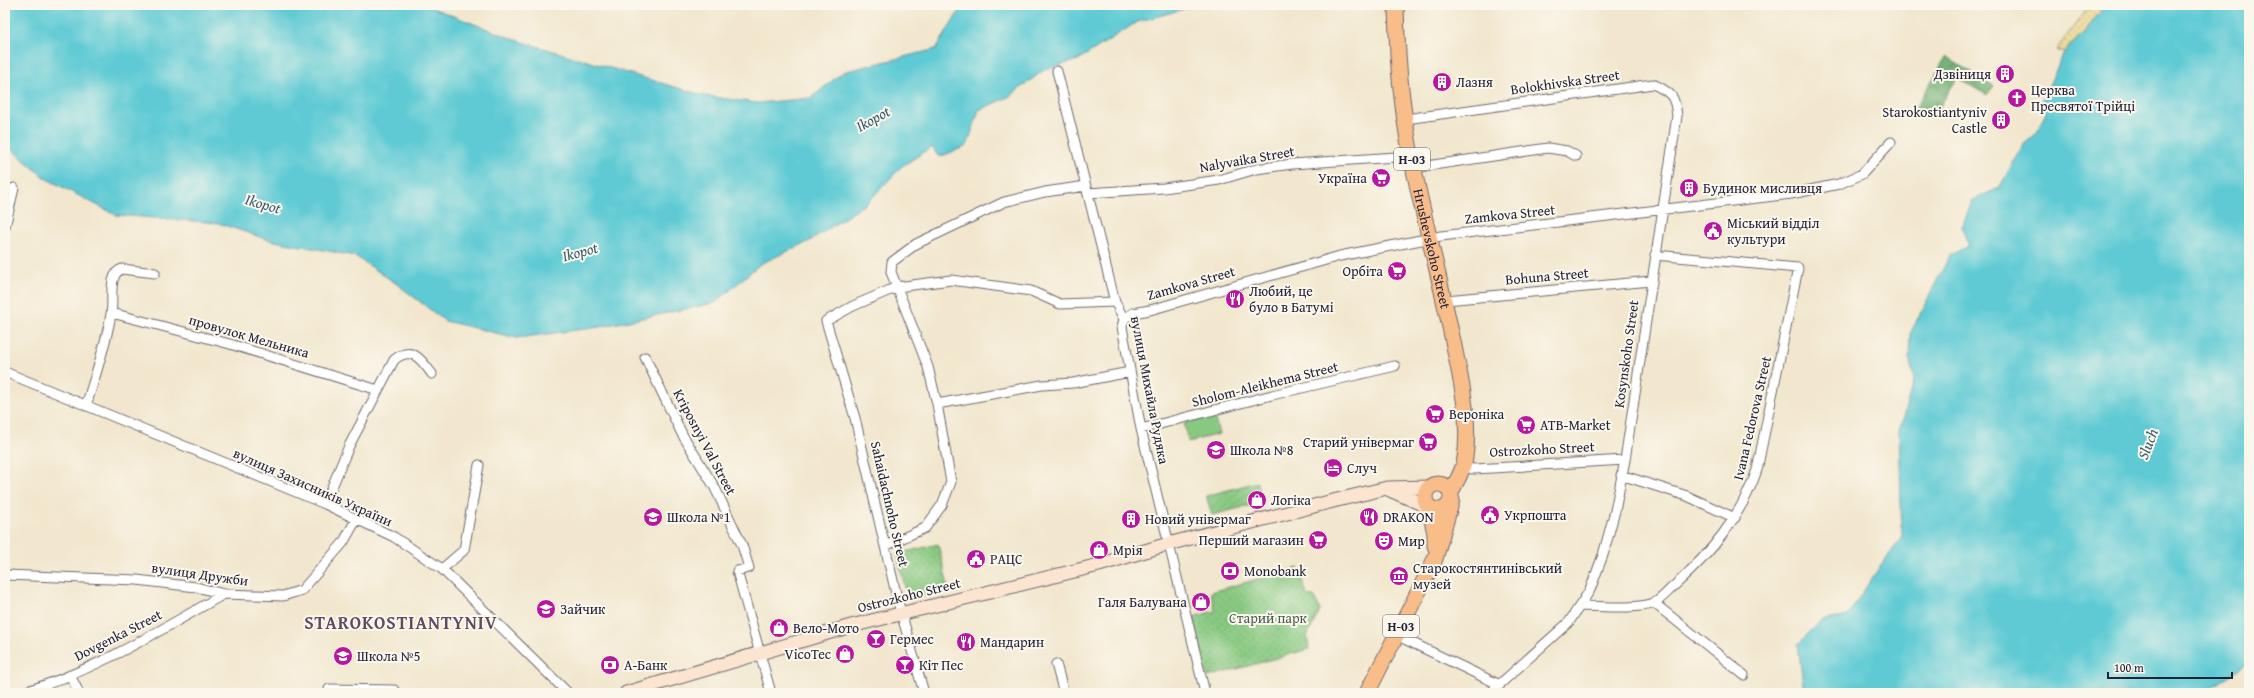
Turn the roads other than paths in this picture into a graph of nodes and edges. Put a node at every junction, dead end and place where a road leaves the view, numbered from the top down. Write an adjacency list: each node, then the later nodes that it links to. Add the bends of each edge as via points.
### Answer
1 (1396, 5): 4 (main road, Hrushevskoho Street / Н-03, via 1401,95)
2 (1057, 71): 9 (street, вулиця Михайла Рудяка)
3 (1676, 101): 4 (street, Bolokhivska Street, via 1668,91 1653,84); 10 (street, Kosynskoho Street, via 1678,116)
4 (1406, 119): 7 (main road, Hrushevskoho Street / Н-03)
5 (1891, 142): 10 (street, Zamkova Street, via 1862,174 1839,184 1791,194)
6 (1576, 156): 7 (street, Nalyvaika Street, via 1566,151 1548,148 1467,162)
7 (1412, 162): 9 (street, Nalyvaika Street, via 1292,164 1256,169 1220,180); 12 (main road, Hrushevskoho Street / Н-03)
8 (14, 188): 11 (street)
9 (1087, 190): 16 (street, Nalyvaika Street, via 1045,192 1004,202 916,244 892,262 891,272); 18 (street, вулиця Михайла Рудяка)
10 (1663, 209): 12 (street, Zamkova Street); 13 (street, Kosynskoho Street)
11 (5, 227)
12 (1429, 238): 17 (main road, Hrushevskoho Street / Н-03); 20 (street, Zamkova Street, via 1340,256 1133,313)
13 (1655, 255): 15 (street, Kosynskoho Street); 39 (street, Ivana Fedorova Street, via 1798,268 1757,470)
14 (156, 273): 19 (street, via 118,270 113,279)
15 (1651, 281): 17 (street, Bohuna Street); 30 (street, Kosynskoho Street)
16 (897, 287): 18 (street, via 951,280 1031,291 1060,304); 27 (street, via 928,368); 42 (street, Sahaidachnoho Street, via 826,321 855,418)
17 (1446, 300): 32 (main road, Hrushevskoho Street / Н-03, via 1463,391 1466,437)
18 (1115, 302): 20 (street, вулиця Михайла Рудяка)
19 (112, 313): 26 (street, провулок Мельника, via 230,344); 28 (street)
20 (1124, 319): 24 (street, вулиця Михайла Рудяка, via 1122,327)
21 (645, 357): 51 (street, Kriposnyi Val Street, via 682,434 715,488 742,545 749,568 737,572)
22 (1395, 366): 29 (street, Sholom-Aleikhema Street)
23 (5, 372): 28 (street, вулиця Захисників України)
24 (1130, 372): 27 (street); 29 (street, вулиця Михайла Рудяка)
25 (432, 374): 26 (street, via 421,359 408,353 401,354 394,360)
26 (378, 390): 37 (street, via 349,446)
27 (937, 404): 42 (street, via 951,482 942,505 925,528)
28 (86, 406): 37 (street, вулиця Захисників України)
29 (1141, 430): 41 (street, вулиця Михайла Рудяка)
30 (1624, 460): 32 (street, Ostrozkoho Street); 33 (street, Kosynskoho Street)
31 (479, 465): 44 (street, via 464,550)
32 (1462, 468): 34 (main road); 36 (main road, Hrushevskoho Street / Н-03)
33 (1621, 475): 39 (street, via 1687,496); 48 (street, Kosynskoho Street, via 1615,511 1603,555 1590,590)
34 (1431, 486): 35 (main road, Ostrozkoho Street); 36 (main road, via 1441,484); 38 (main road, Н-03, via 1425,500)
35 (1387, 488): 38 (main road); 41 (main road, Ostrozkoho Street)
36 (1451, 496): 38 (main road, via 1448,507 1441,511); 43 (main road, Hrushevskoho Street / Н-03)
37 (325, 504): 40 (street, вулиця Захисників України)
38 (1429, 507): 43 (main road, Hrushevskoho Street / Н-03, via 1435,534)
39 (1735, 518): 47 (street, Ivana Fedorova Street, via 1719,541)
40 (356, 520): 44 (street, вулиця Захисників України, via 394,537); 46 (street, вулиця Дружби, via 343,543 302,590 284,596)
41 (1168, 544): 49 (main road, Ostrozkoho Street, via 1099,565); 65 (street, вулиця Михайла Рудяка)
42 (885, 546): 49 (street, Sahaidachnoho Street)
43 (1435, 559): 50 (main road, Hrushevskoho Street / Н-03)
44 (442, 569): 60 (street, вулиця Захисників України)
45 (5, 575): 46 (street, вулиця Дружби, via 137,580 196,587)
46 (224, 594): 53 (street, Dovgenka Street, via 131,647)
47 (1654, 603): 48 (street); 54 (street)
48 (1580, 606): 55 (street, via 1569,622)
49 (901, 613): 51 (main road, Ostrozkoho Street); 63 (street, Sahaidachnoho Street)
50 (1396, 635): 55 (street); 66 (main road, Hrushevskoho Street / Н-03)
51 (760, 653): 61 (main road, Ostrozkoho Street); 62 (street, Kriposnyi Val Street)
52 (1056, 664): 64 (street)
53 (70, 675): 57 (street, Dovgenka Street); 58 (street)
54 (1744, 675)
55 (1500, 685): 67 (street)
56 (329, 689): 59 (street, via 394,690)
57 (20, 693)
58 (79, 693)
59 (395, 693)
60 (568, 693)
61 (626, 693)
62 (772, 693)
63 (924, 693)
64 (1064, 693)
65 (1205, 693)
66 (1367, 693)
67 (1490, 693)

